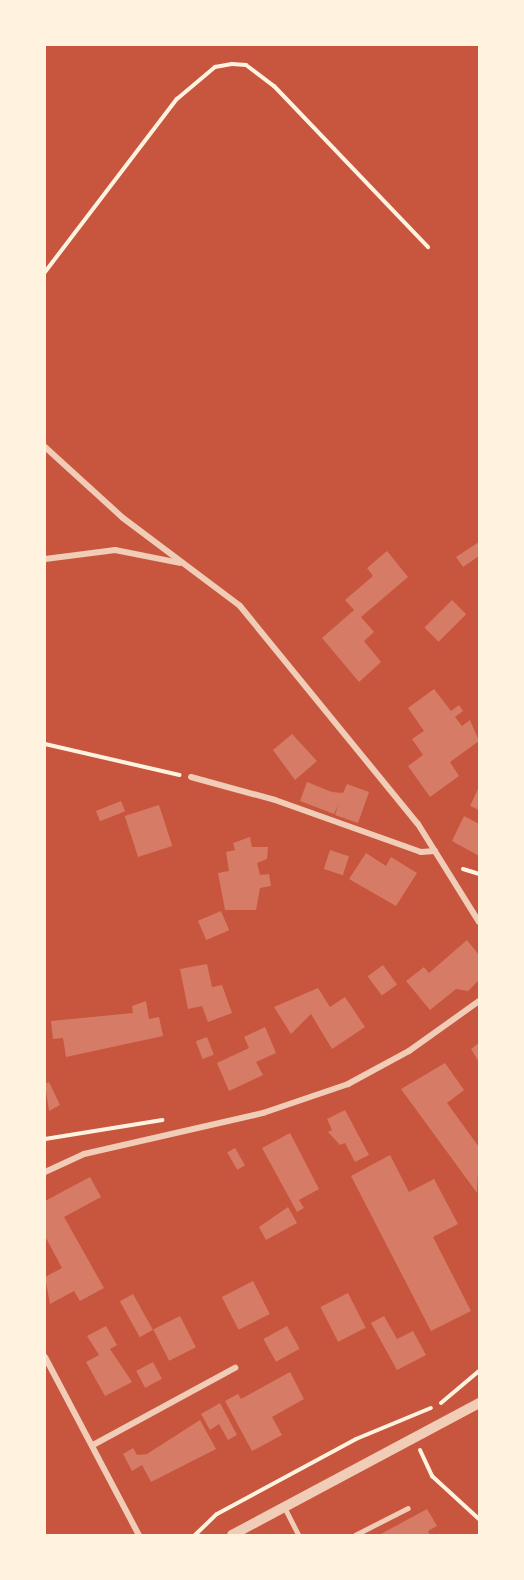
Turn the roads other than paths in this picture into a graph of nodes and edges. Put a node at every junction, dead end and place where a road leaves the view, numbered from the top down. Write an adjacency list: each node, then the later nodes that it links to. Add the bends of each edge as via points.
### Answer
1 (45, 447): 3 (street, via 123,518)
2 (45, 559): 3 (street, via 115,550)
3 (184, 564): 5 (street, via 240,606 343,726)
4 (191, 777): 5 (street, via 275,800 421,852)
5 (435, 851): 6 (street)
6 (479, 922)
7 (479, 1000): 8 (street, via 409,1051 348,1084 263,1113 84,1154)
8 (45, 1172)
9 (45, 1357): 12 (street)
10 (235, 1368): 12 (street)
11 (479, 1402): 13 (street)
12 (93, 1445): 15 (street)
13 (284, 1508): 16 (street); 17 (lane)
14 (408, 1508): 18 (lane)
15 (139, 1535)
16 (232, 1535)
17 (299, 1535)
18 (355, 1535)

